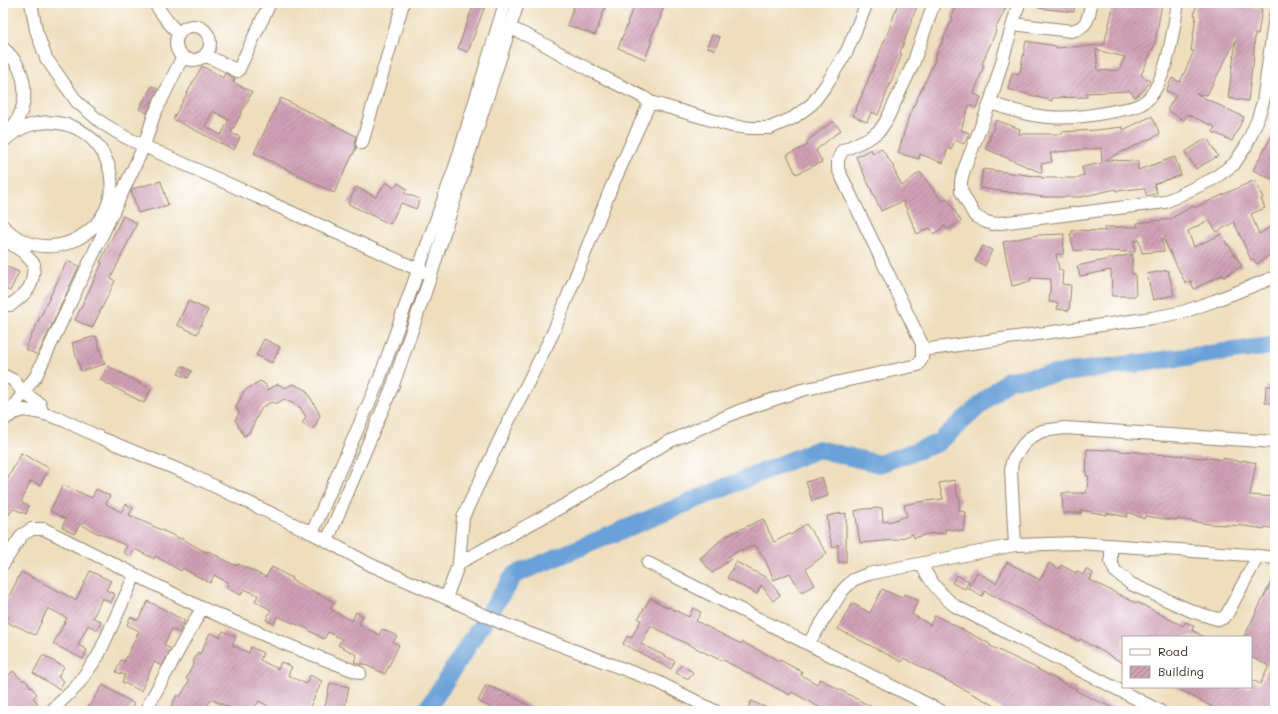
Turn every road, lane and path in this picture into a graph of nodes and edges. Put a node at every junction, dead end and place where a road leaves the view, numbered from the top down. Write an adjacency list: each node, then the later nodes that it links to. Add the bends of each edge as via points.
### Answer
1 (31, 3): 25 (street, via 36,30 46,58 77,102 102,123)
2 (153, 3): 16 (street)
3 (270, 3): 18 (street, via 238,71)
4 (403, 3): 24 (street)
5 (505, 3): 13 (street)
6 (518, 3): 15 (street)
7 (867, 3): 20 (street, via 847,51 826,85 812,104 793,118 770,128 745,128)
8 (934, 3): 32 (street, via 913,64 886,121 871,137 842,151 838,160 838,169)
9 (1019, 3): 14 (street)
10 (1091, 3): 14 (street, via 1085,23 1077,30)
11 (1178, 3): 21 (street, via 1171,41 1159,82 1148,99 1141,104 1098,114 1048,117)
12 (1275, 16): 21 (street, via 1263,102 1246,146 1234,164 1218,176 1165,202 1003,223 993,224 984,221 976,216 961,191 961,181)
13 (499, 21): 15 (street); 28 (street, via 456,164)
14 (1013, 24): 21 (street)
15 (510, 28): 20 (street); 29 (street)
16 (179, 34): 18 (street, via 187,27 202,28 210,41); 19 (street, via 177,43)
17 (3, 48): 22 (street, via 17,64 25,91 18,119)
18 (205, 55): 19 (street, via 196,59)
19 (183, 56): 25 (street, via 154,115)
20 (650, 102): 44 (street, via 553,334 463,517)
21 (990, 103)
22 (3, 138)
23 (3, 142): 26 (street, via 32,124 52,122 72,127 90,138 103,154 111,183 108,203 99,221 75,240 56,246 45,246 16,237)
24 (362, 143)
25 (144, 146): 28 (street); 34 (street, via 36,376)
26 (3, 226)
27 (3, 238): 31 (street, via 23,252 34,264 33,280 26,294 11,305)
28 (419, 270): 29 (street); 38 (street, via 379,380)
29 (431, 275): 39 (street, via 394,385)
30 (1275, 276): 32 (street, via 1183,312)
31 (3, 304)
32 (923, 350): 44 (street, via 918,365 802,390 739,411 666,443 574,500)
33 (3, 375): 34 (street, via 13,380)
34 (24, 393): 35 (street, via 40,404); 36 (street)
35 (42, 413): 36 (street, via 24,410); 38 (street, via 191,475)
36 (6, 417)
37 (1275, 442): 40 (street, via 1065,428 1042,431 1023,445 1012,462)
38 (312, 533): 39 (street)
39 (326, 541): 49 (street, via 371,565)
40 (1015, 545): 41 (street); 47 (street)
41 (1111, 545): 42 (street); 42 (street, via 1111,562 1115,571 1131,584 1194,612 1217,619 1227,614)
42 (1258, 556): 43 (street)
43 (1275, 558)
44 (459, 563): 49 (street)
45 (648, 563): 51 (street)
46 (3, 564): 48 (street, via 22,535 32,529 44,529)
47 (920, 564): 51 (street, via 868,574 853,580 843,590); 57 (street, via 930,581 955,606)
48 (135, 575): 50 (street); 55 (street, via 98,656 76,686)
49 (446, 598): 54 (street, via 493,620 658,682)
50 (202, 608): 52 (street); 53 (street)
51 (808, 644): 56 (street)
52 (360, 673)
53 (149, 704)
54 (708, 709)
55 (51, 711)
56 (941, 711)
57 (1160, 711)

